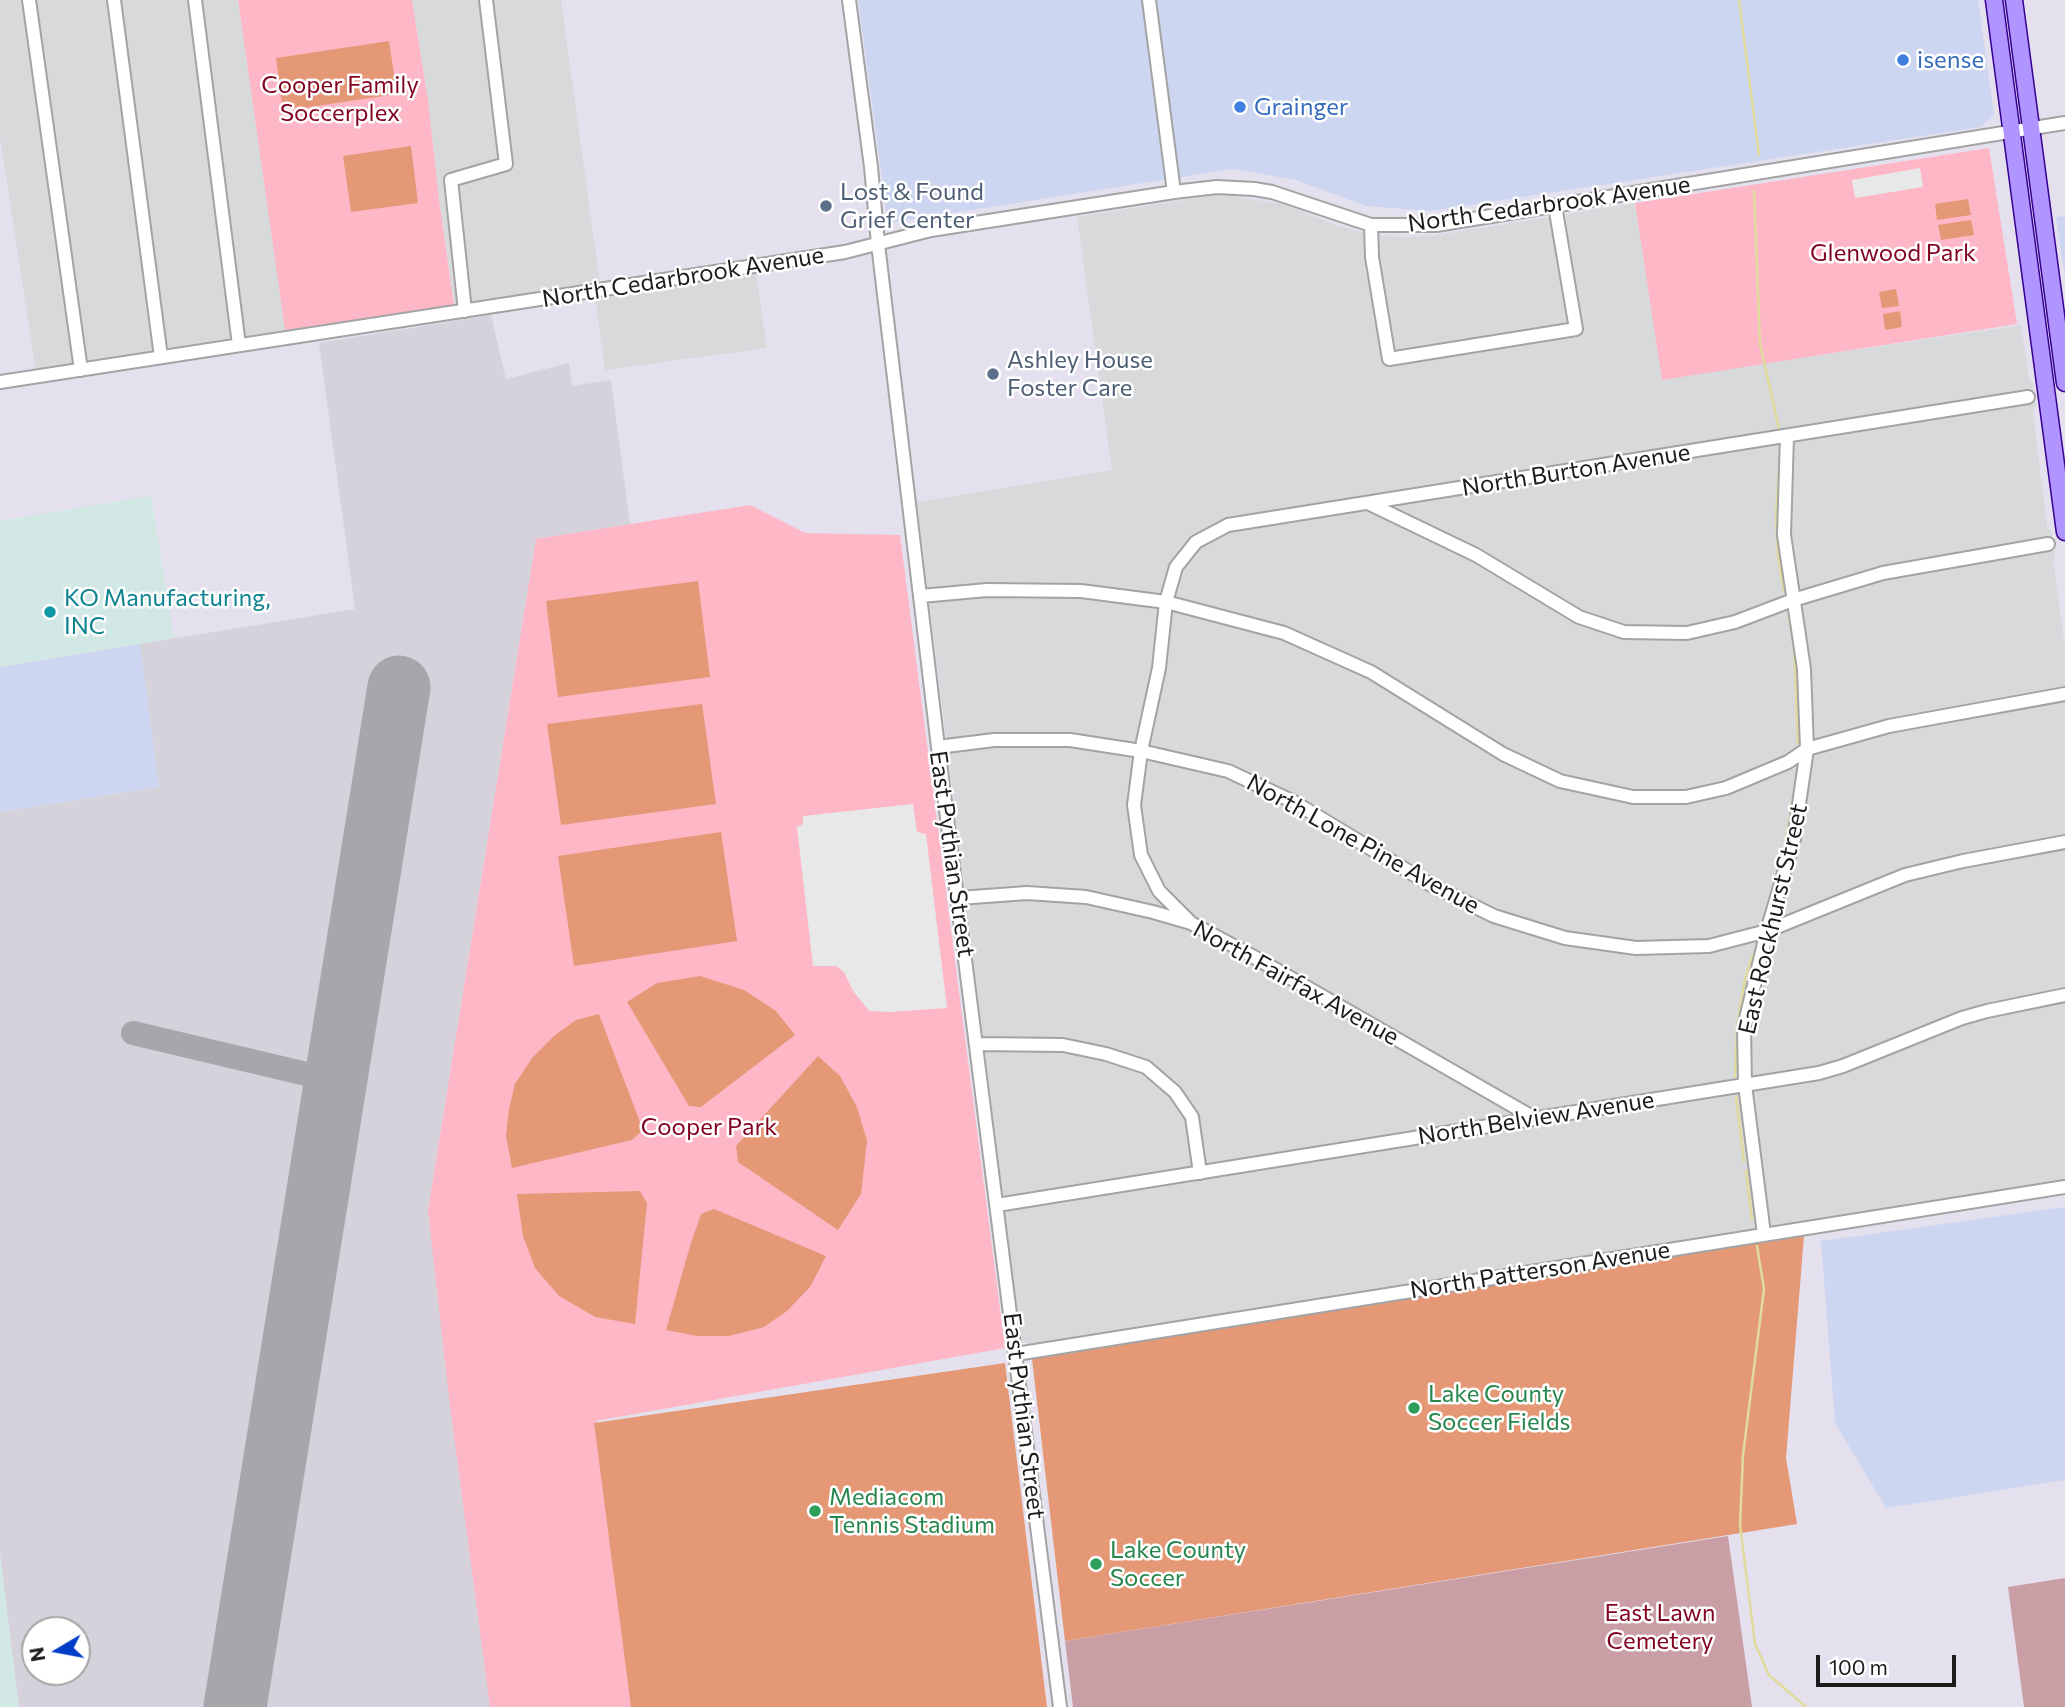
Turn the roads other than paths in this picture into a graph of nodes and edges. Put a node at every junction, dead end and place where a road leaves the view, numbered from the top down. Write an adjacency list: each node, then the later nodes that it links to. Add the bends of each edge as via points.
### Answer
1 (29, 0): 19 (street)
2 (114, 0): 18 (street)
3 (195, 0): 17 (street)
4 (486, 0): 16 (street, via 506,164 451,180)
5 (849, 0): 15 (street, East Pythian Street)
6 (1149, 0): 12 (street)
7 (1994, 0): 11 (main road)
8 (2014, 0): 10 (main road)
9 (2065, 123): 10 (street, North Cedarbrook Avenue)
10 (2031, 129): 11 (street, North Cedarbrook Avenue); 21 (main road)
11 (2012, 132): 13 (street, North Cedarbrook Avenue); 23 (main road)
12 (1174, 192): 14 (street, North Cedarbrook Avenue, via 1217,187 1272,192); 15 (street, North Cedarbrook Avenue, via 931,230)
13 (1555, 206): 14 (street, North Cedarbrook Avenue, via 1436,225); 14 (street, via 1576,328 1389,359)
14 (1371, 225)
15 (878, 244): 16 (street, North Cedarbrook Avenue); 30 (street, East Pythian Street)
16 (465, 311): 17 (street, North Cedarbrook Avenue)
17 (239, 345): 18 (street, North Cedarbrook Avenue)
18 (161, 357): 19 (street, North Cedarbrook Avenue)
19 (81, 370): 20 (street, North Cedarbrook Avenue)
20 (0, 382)
21 (2065, 383)
22 (2028, 397): 24 (street, North Burton Avenue)
23 (2057, 423): 28 (main road)
24 (1787, 436): 25 (street, North Burton Avenue); 31 (street, East Rockhurst Street, via 1784,535)
25 (1405, 498): 26 (street, North Burton Avenue); 27 (street)
26 (1369, 504): 27 (street); 32 (street, North Burton Avenue, via 1228,525 1196,542 1176,567)
27 (1404, 520): 31 (street, via 1476,555 1579,617 1624,632 1687,633 1735,622)
28 (2065, 532)
29 (2048, 544): 31 (street, via 1883,573)
30 (921, 596): 32 (street, via 986,590 1081,591); 34 (street, East Pythian Street)
31 (1793, 600): 35 (street, East Rockhurst Street, via 1804,669)
32 (1166, 602): 35 (street, via 1284,634 1371,672 1503,754 1560,781 1633,797 1686,797 1726,788); 36 (street, North Burton Avenue, via 1159,668)
33 (2065, 694): 35 (street, via 1889,726)
34 (938, 747): 36 (street, North Lone Pine Avenue, via 994,740 1070,740); 39 (street, East Pythian Street)
35 (1807, 749): 42 (street, East Rockhurst Street, via 1794,839)
36 (1141, 751): 38 (street, North Burton Avenue, via 1134,805 1141,855); 42 (street, North Lone Pine Avenue, via 1228,771 1294,802 1494,916 1565,937 1636,948 1709,946)
37 (2065, 842): 42 (street, North Lone Pine Avenue, via 1905,875)
38 (1159, 891): 40 (street); 41 (street, North Burton Avenue)
39 (959, 898): 40 (street, North Fairfax Avenue, via 1027,893 1086,897); 44 (street, East Pythian Street)
40 (1153, 912): 41 (street, North Fairfax Avenue)
41 (1191, 923): 46 (street, North Fairfax Avenue)
42 (1767, 931): 45 (street, East Rockhurst Street, via 1744,1027)
43 (2065, 995): 45 (street, North Belview Avenue, via 1962,1018 1819,1073)
44 (977, 1044): 47 (street, via 1063,1045 1146,1067 1175,1092 1192,1117); 49 (street, East Pythian Street)
45 (1745, 1085): 46 (street, North Belview Avenue); 50 (street, East Rockhurst Street)
46 (1534, 1118): 47 (street, North Belview Avenue)
47 (1200, 1173): 49 (street, North Belview Avenue)
48 (2065, 1187): 50 (street, North Patterson Avenue)
49 (997, 1205): 51 (street, East Pythian Street)
50 (1765, 1234): 51 (street, North Patterson Avenue)
51 (1016, 1354): 52 (street, East Pythian Street)
52 (1060, 1707)

